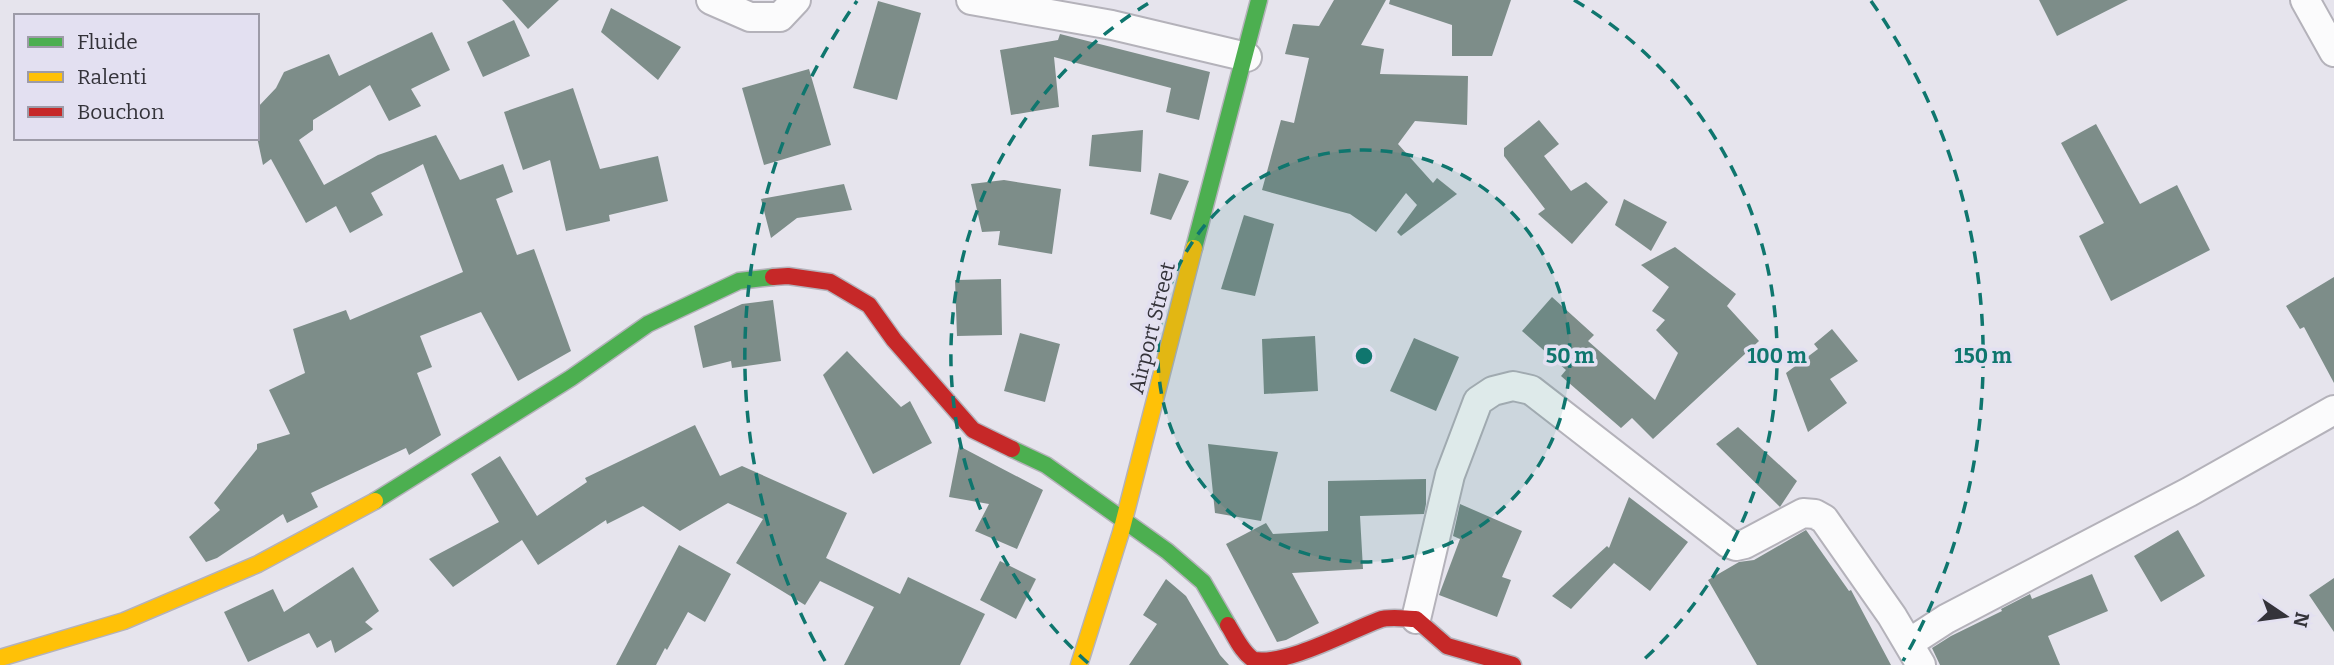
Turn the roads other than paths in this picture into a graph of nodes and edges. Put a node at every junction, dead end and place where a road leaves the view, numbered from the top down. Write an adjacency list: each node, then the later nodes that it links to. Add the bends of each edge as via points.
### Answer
1 (712, 0): 2 (street, via 750,18 770,18 780,17)
2 (796, 0)
3 (971, 0): 7 (street, via 1112,25)
4 (1259, 0): 7 (main road, Airport Street)
5 (2305, 0): 6 (street)
6 (2334, 52)
7 (1247, 57): 9 (main road, Airport Street)
8 (2334, 410): 12 (street, via 1946,619)
9 (1125, 523): 10 (main road, via 1203,582 1239,644 1254,660 1275,664 1297,661 1381,619); 13 (main road, via 1046,465 973,430 869,305 830,282 788,276 739,281 648,324 393,491 258,565 124,621); 14 (main road, Airport Street)
10 (1416, 619): 11 (main road); 12 (street, via 1450,475 1478,401 1513,386 1531,390 1728,543 1745,544 1803,513 1824,519)
11 (1447, 646): 15 (street); 16 (main road)
12 (1915, 654)
13 (0, 657)
14 (1079, 665)
15 (1472, 665)
16 (1513, 665)

